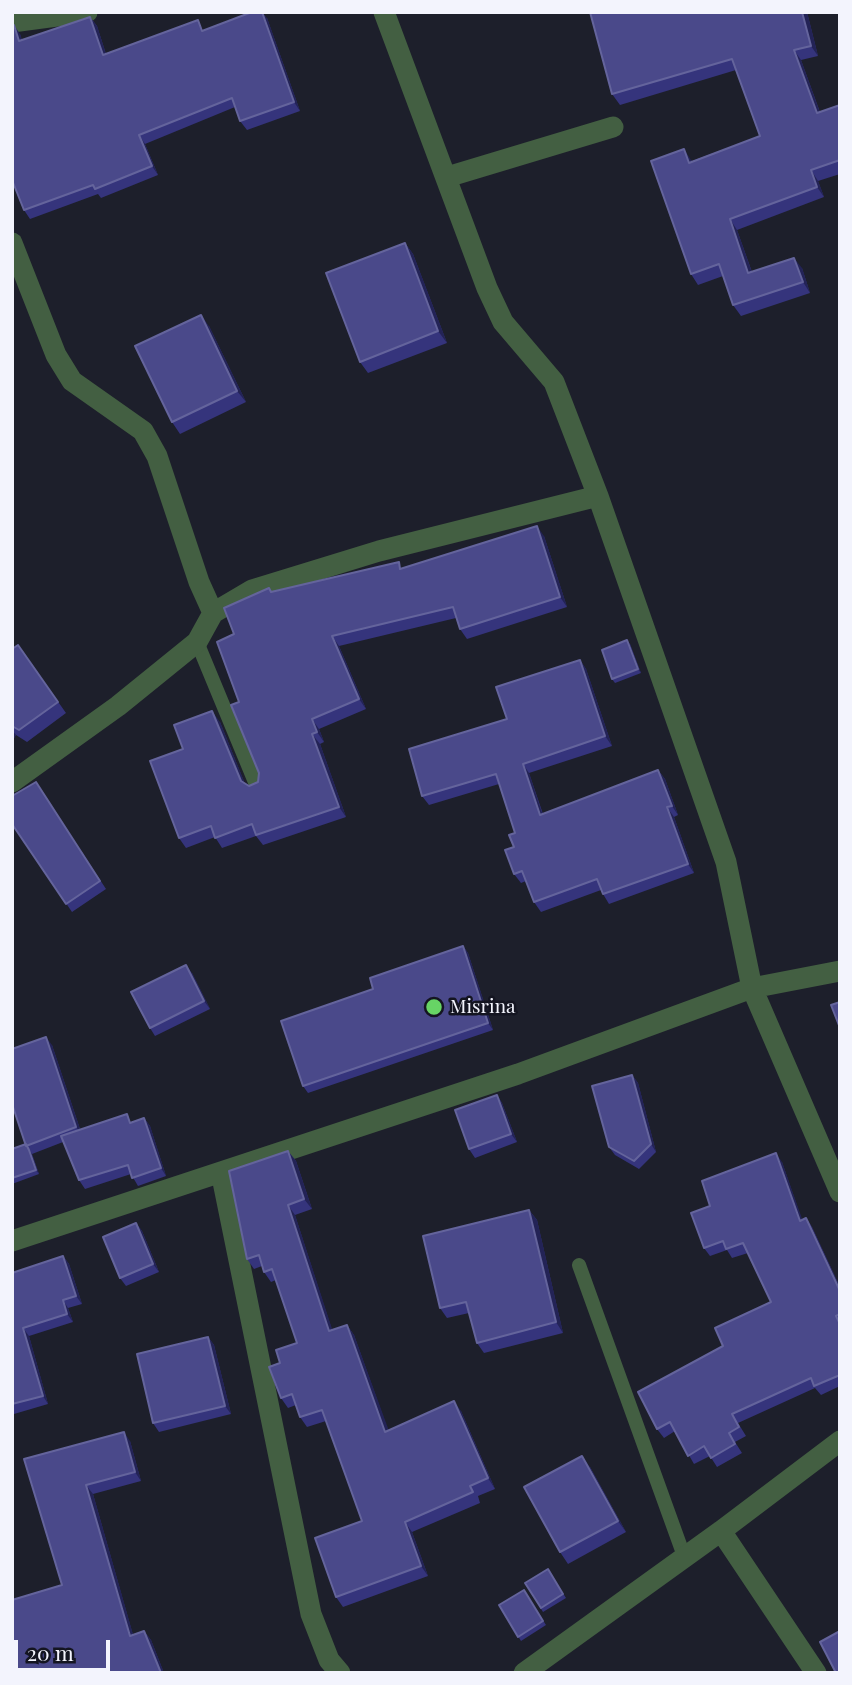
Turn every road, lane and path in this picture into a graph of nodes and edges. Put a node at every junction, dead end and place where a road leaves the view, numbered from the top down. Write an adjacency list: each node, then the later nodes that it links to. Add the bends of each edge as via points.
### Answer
1 (87, 12): 3 (street)
2 (384, 12): 5 (street)
3 (12, 22)
4 (612, 127): 5 (street)
5 (447, 177): 7 (street, via 503,322 554,383)
6 (12, 243): 8 (street, via 56,355 72,381 142,431 157,456)
7 (598, 496): 8 (street, via 310,571 252,590); 13 (street, via 726,862)
8 (213, 613): 9 (street)
9 (197, 642): 10 (street); 11 (lane)
10 (12, 782)
11 (257, 787)
12 (840, 971): 13 (street)
13 (752, 988): 14 (street, via 518,1074); 15 (street)
14 (220, 1172): 16 (street); 21 (street, via 308,1601 329,1660)
15 (840, 1192)
16 (12, 1241)
17 (579, 1265): 20 (lane)
18 (840, 1441): 19 (street)
19 (722, 1531): 20 (street); 23 (street)
20 (684, 1556): 22 (street)
21 (340, 1673)
22 (524, 1673)
23 (816, 1673)

